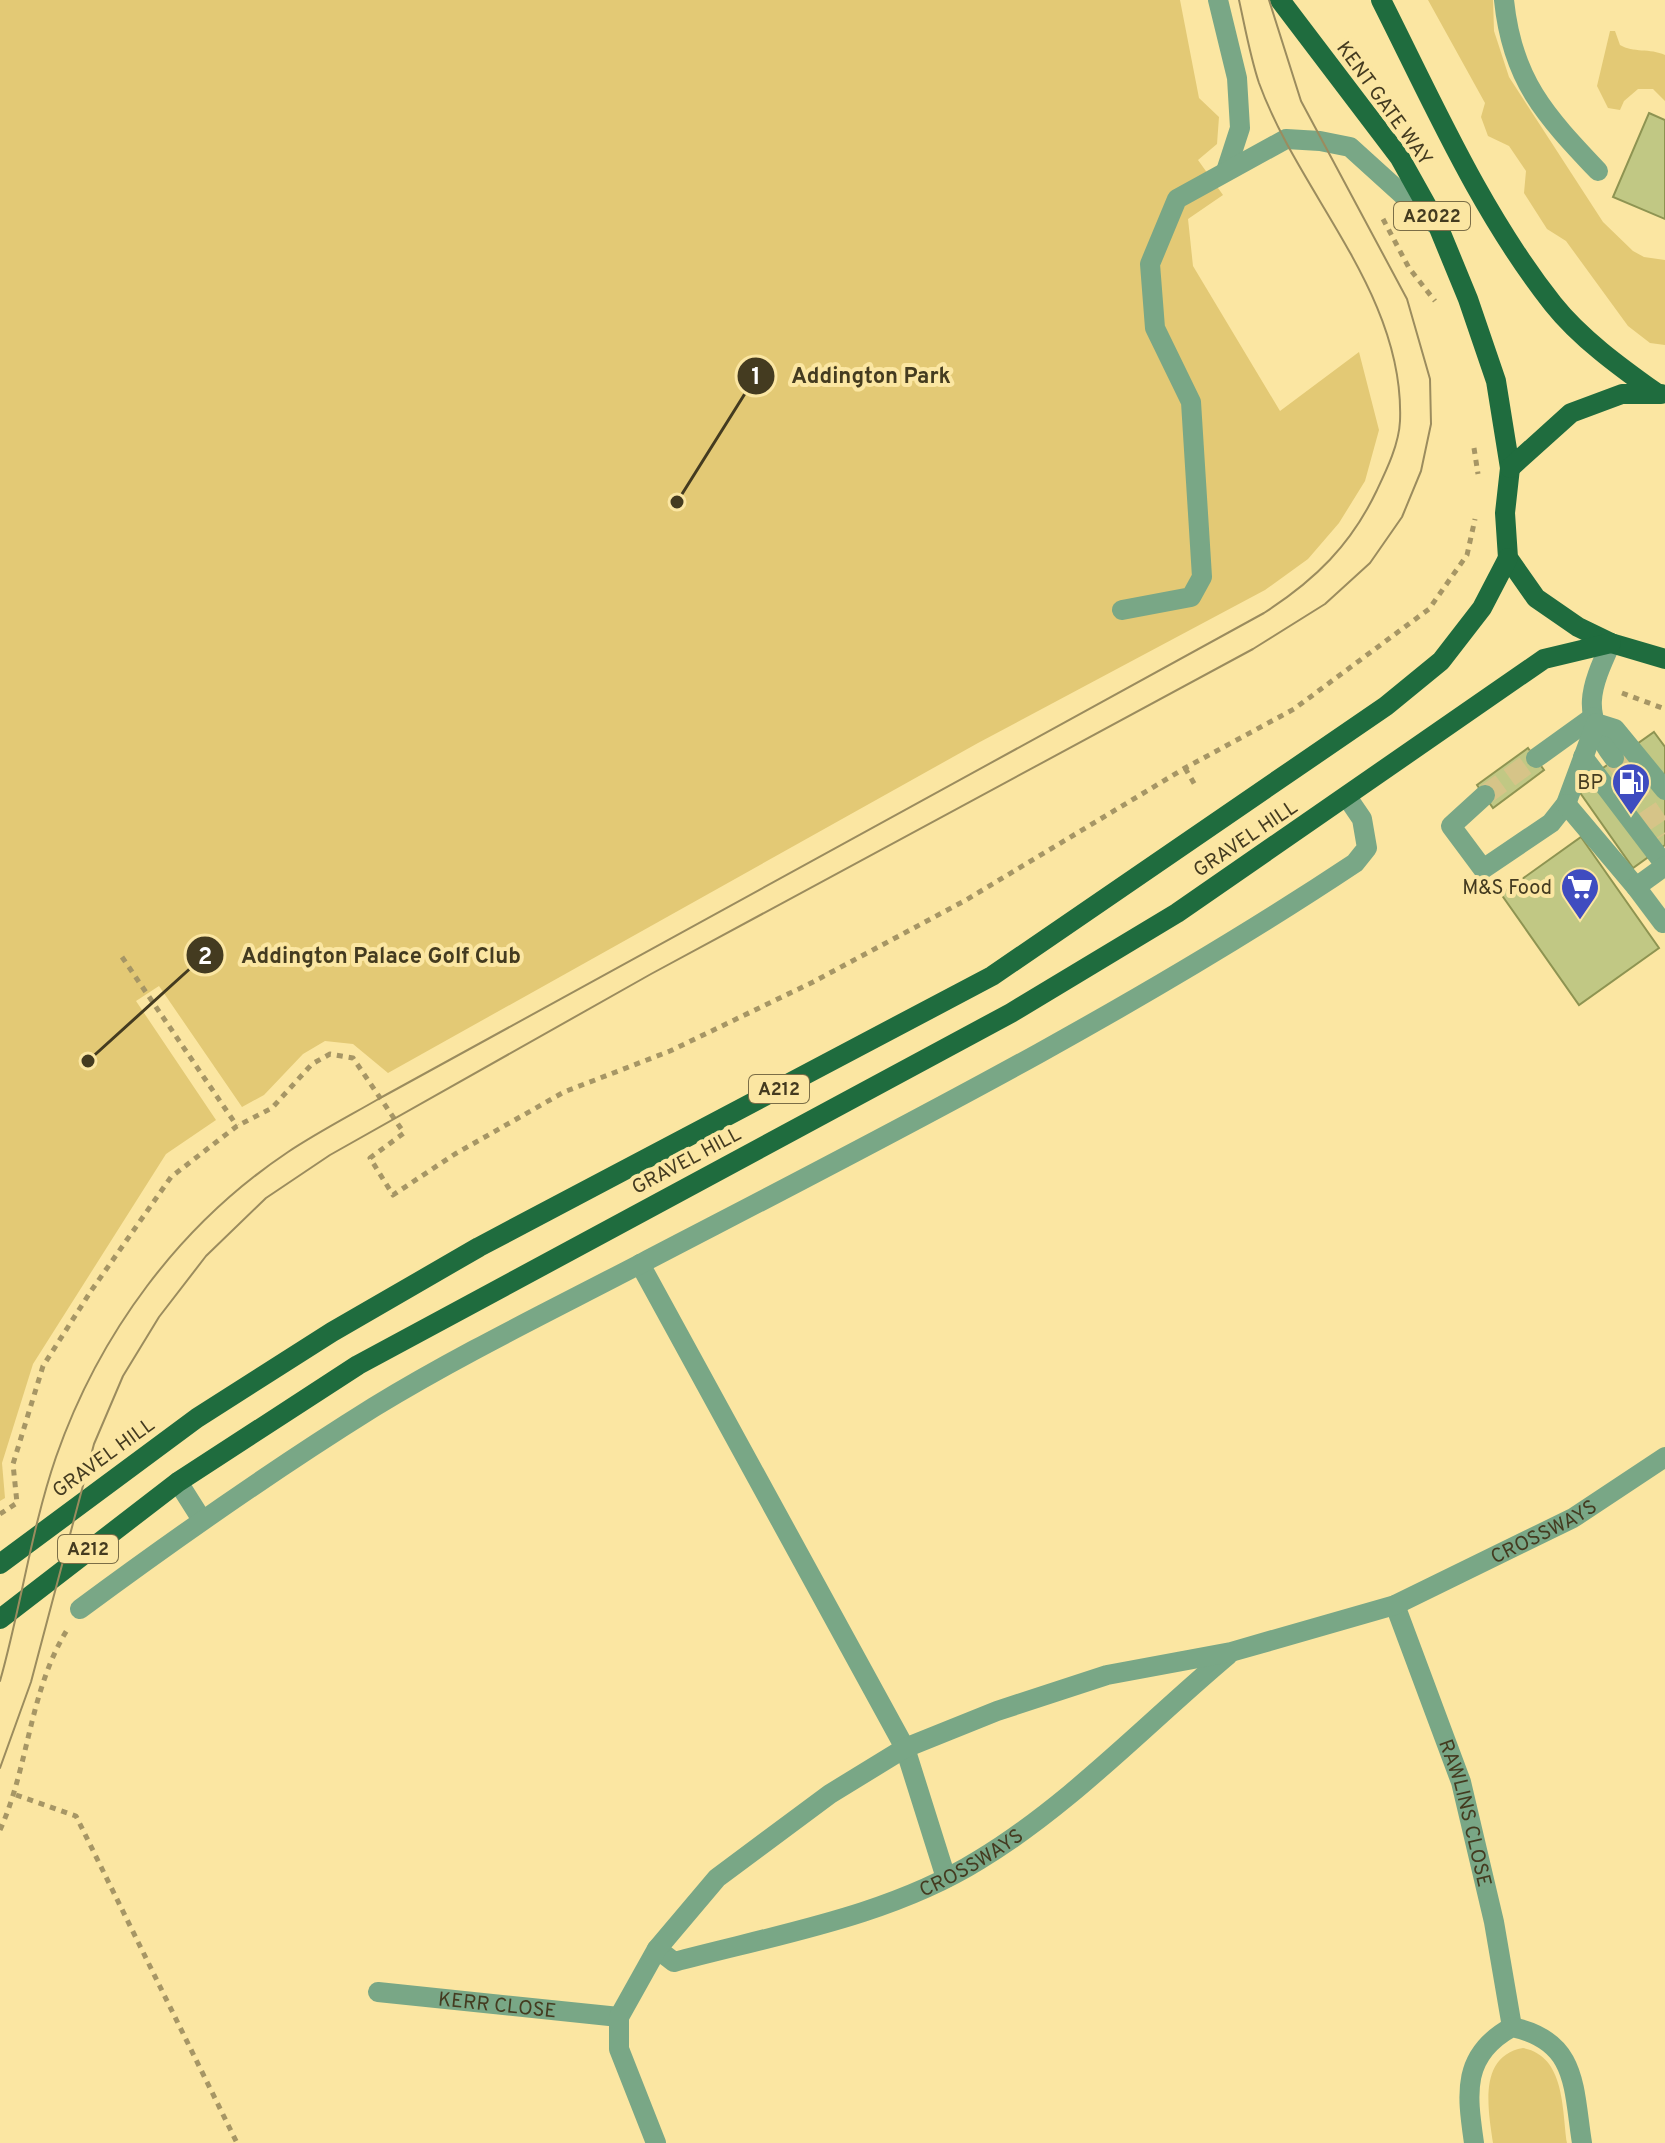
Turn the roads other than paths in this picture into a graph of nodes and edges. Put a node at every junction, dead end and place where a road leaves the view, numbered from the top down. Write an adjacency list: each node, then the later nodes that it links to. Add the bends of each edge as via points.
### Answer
1 (1218, 0): 5 (street, via 1237,78 1240,128)
2 (1280, 0): 7 (main road, KENT GATE WAY / A2022, via 1400,158)
3 (1381, 0): 8 (main road, KENT GATE WAY / A2022, via 1466,170 1554,306 1622,368)
4 (1504, 0): 6 (street, via 1507,32 1523,79 1554,125)
5 (1227, 168): 7 (street, via 1286,139 1350,147); 11 (street, via 1177,199 1150,264 1155,328 1191,402 1202,577 1191,597)
6 (1598, 171)
7 (1438, 226): 9 (main road, KENT GATE WAY / A2022, via 1496,381)
8 (1660, 394): 9 (main road, via 1622,394 1571,413)
9 (1510, 468): 10 (main road, KENT GATE WAY)
10 (1508, 558): 12 (main road, via 1536,598); 29 (main road, GRAVEL HILL / A212, via 1482,608 1441,661 1397,697 992,976 479,1247 332,1332 197,1418)
11 (1122, 610)
12 (1611, 643): 13 (main road); 14 (street, via 1592,685); 20 (main road, GRAVEL HILL / A212, via 1544,659)
13 (1663, 661)
14 (1595, 720): 15 (street); 16 (street); 17 (street); 18 (street, via 1615,729)
15 (1583, 757): 21 (street); 22 (street)
16 (1536, 758)
17 (1614, 758)
18 (1665, 790)
19 (1485, 795): 21 (street, via 1451,826 1483,869 1551,823)
20 (1347, 797): 25 (street, via 1362,819 1367,848 1355,863 1252,932 1054,1045); 27 (main road, GRAVEL HILL / A212, via 1177,913 1011,1013 358,1365)
21 (1566, 804): 23 (street)
22 (1665, 866): 23 (street)
23 (1636, 887): 24 (street)
24 (1663, 923)
25 (640, 1264): 28 (street, via 509,1330 375,1407); 34 (street)
26 (1665, 1457): 30 (street, CROSSWAYS, via 1573,1518)
27 (178, 1482): 28 (street); 32 (main road, GRAVEL HILL / A212)
28 (202, 1520): 31 (street)
29 (0, 1564)
30 (1395, 1605): 33 (street, CROSSWAYS); 39 (street, RAWLINS CLOSE, via 1461,1782)
31 (80, 1609)
32 (0, 1619)
33 (1231, 1652): 34 (street, CROSSWAYS, via 1107,1675); 35 (street, CROSSWAYS, via 1083,1781 981,1859)
34 (905, 1748): 35 (street); 36 (street, CROSSWAYS, via 830,1794 717,1878)
35 (946, 1878): 36 (street, CROSSWAYS, via 843,1917 674,1962)
36 (657, 1949): 38 (street, CROSSWAYS)
37 (378, 1992): 38 (street, KERR CLOSE)
38 (619, 2017): 40 (street, via 619,2049)
39 (1512, 2027): 41 (street, via 1487,2047 1470,2074); 42 (street, via 1533,2032 1562,2053 1571,2072)
40 (656, 2143)
41 (1474, 2143)
42 (1582, 2143)

